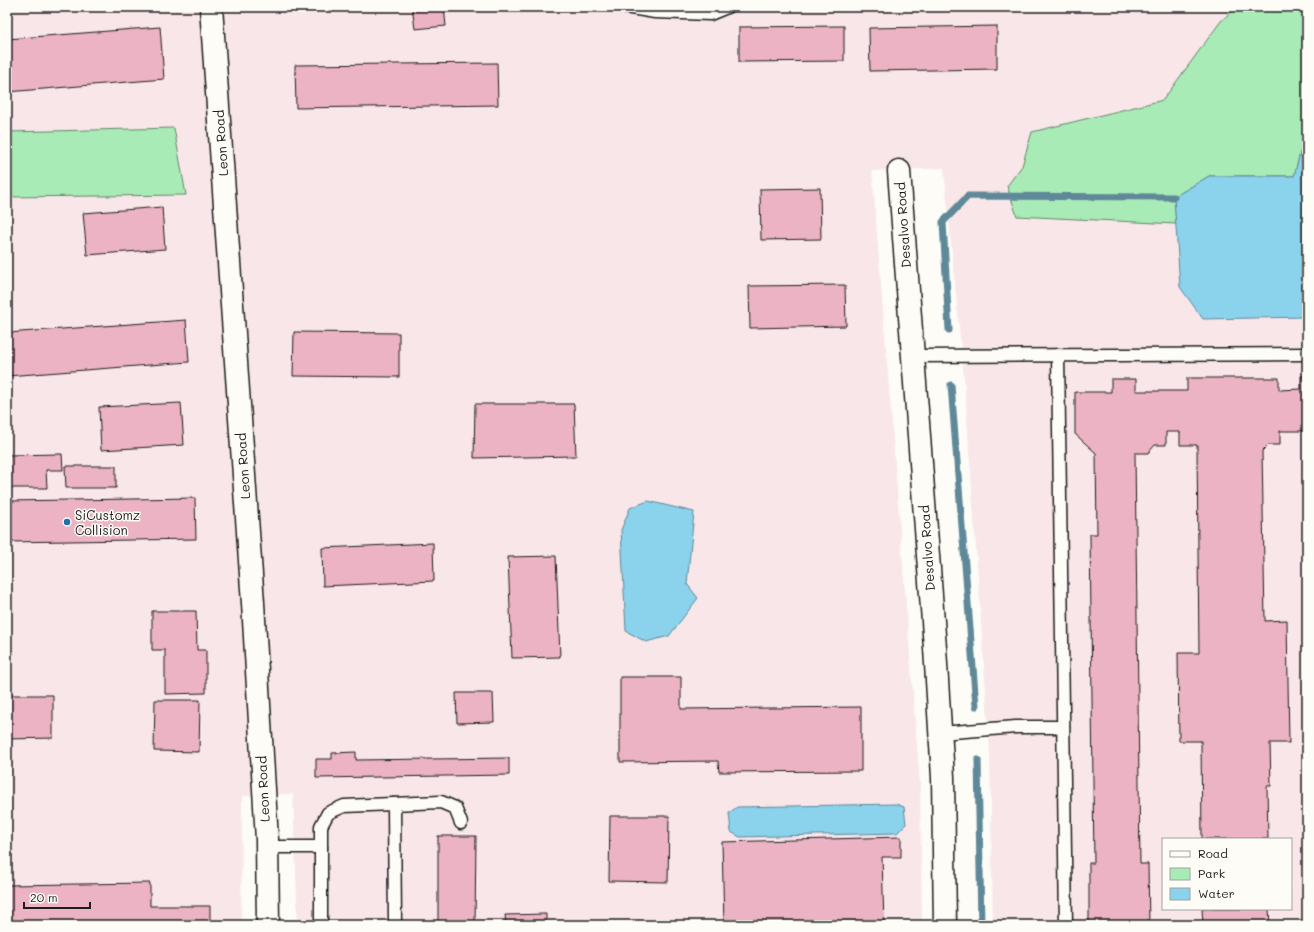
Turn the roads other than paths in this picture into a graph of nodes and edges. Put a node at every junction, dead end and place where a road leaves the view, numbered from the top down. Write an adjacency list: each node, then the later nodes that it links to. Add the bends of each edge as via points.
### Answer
1 (211, 7): 12 (street, Leon Road, via 249,550)
2 (625, 7): 3 (lane, via 655,12 710,14)
3 (727, 7)
4 (899, 171): 7 (street, Desalvo Road)
5 (1307, 354): 6 (lane)
6 (1058, 355): 7 (lane); 8 (lane)
7 (913, 356): 9 (street, Desalvo Road)
8 (1063, 727): 9 (lane, via 1016,727); 18 (lane)
9 (940, 733): 17 (street, Desalvo Road)
10 (394, 804): 11 (lane, via 441,802 455,808); 13 (lane, via 344,806 328,813 321,826); 16 (lane)
11 (461, 823)
12 (266, 847): 13 (lane); 14 (street, Leon Road)
13 (321, 847): 15 (lane)
14 (268, 925)
15 (321, 925)
16 (395, 925)
17 (945, 925)
18 (1066, 925)

